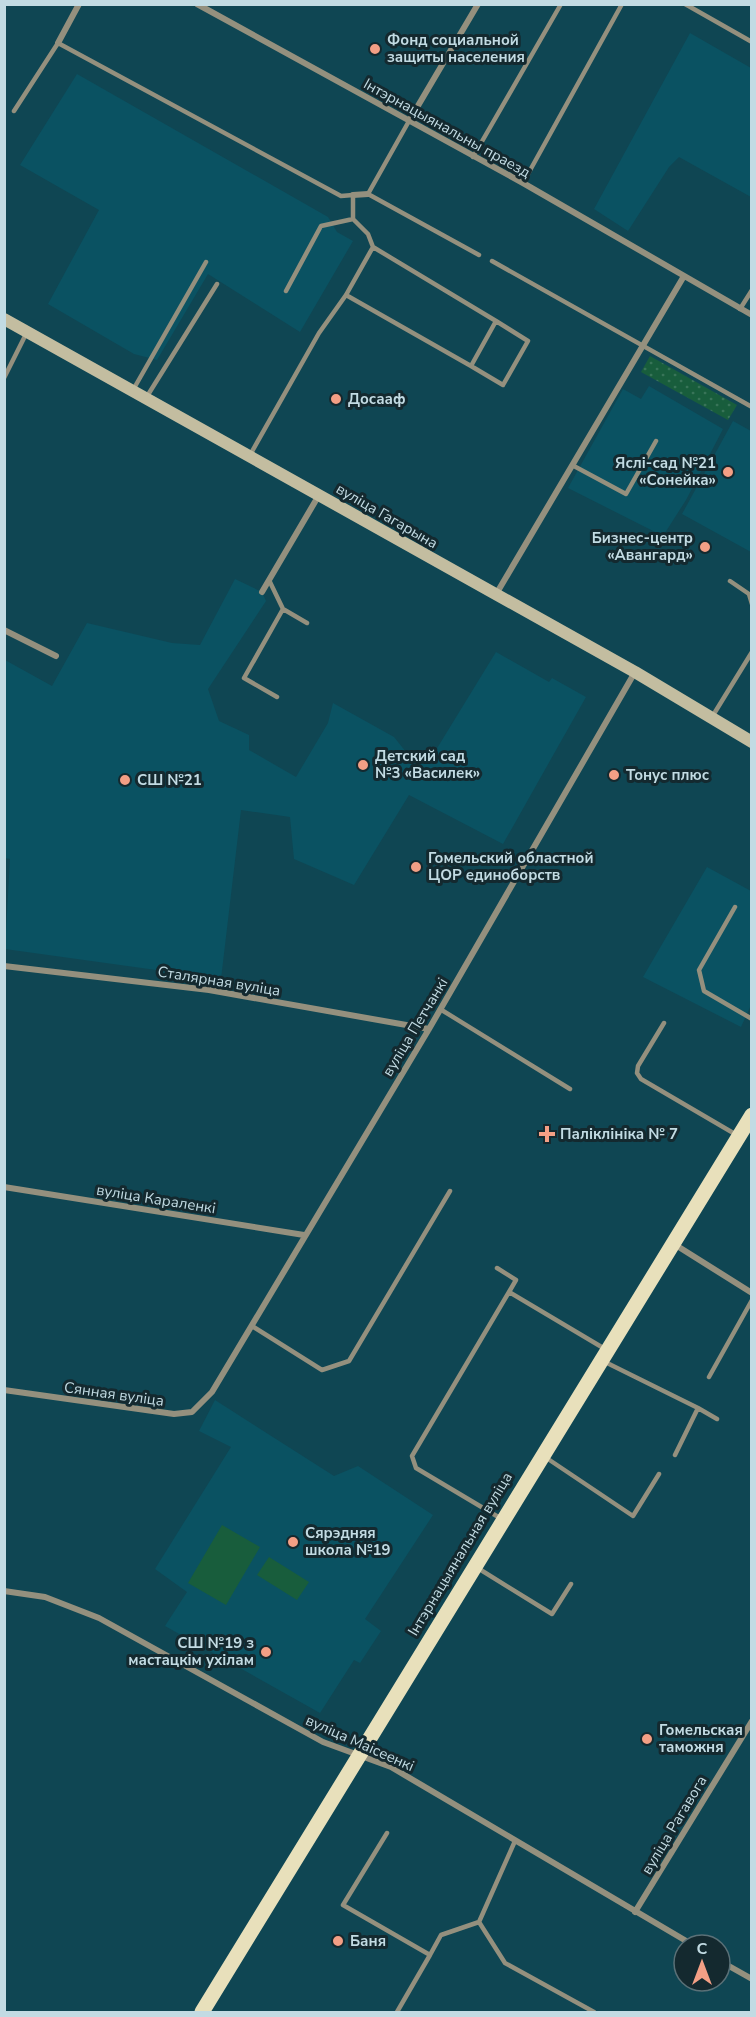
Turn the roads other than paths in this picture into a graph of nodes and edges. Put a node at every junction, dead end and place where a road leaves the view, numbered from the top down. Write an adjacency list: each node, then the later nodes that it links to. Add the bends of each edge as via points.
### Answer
1 (79, 4): 8 (street)
2 (197, 4): 10 (street, Інтэрнацыянальны праезд)
3 (561, 4): 11 (lane)
4 (622, 4): 12 (lane)
5 (685, 4): 7 (lane)
6 (478, 5): 10 (street)
7 (752, 42)
8 (58, 43): 9 (lane); 14 (lane, via 340,196)
9 (14, 111)
10 (409, 121): 11 (street, Інтэрнацыянальны праезд); 13 (lane)
11 (472, 157): 12 (street, Інтэрнацыянальны праезд)
12 (524, 183): 20 (street, Інтэрнацыянальны праезд)
13 (368, 194): 14 (street); 17 (lane)
14 (353, 195): 15 (lane)
15 (353, 219): 16 (lane, via 368,234); 23 (lane, via 321,226)
16 (373, 247): 24 (lane); 28 (lane)
17 (479, 255)
18 (492, 261): 30 (lane)
19 (206, 262): 33 (lane)
20 (684, 276): 25 (street, Інтэрнацыянальны праезд); 30 (street)
21 (218, 284): 34 (lane)
22 (752, 290): 25 (lane)
23 (286, 291)
24 (346, 295): 31 (lane); 37 (lane, via 319,333)
25 (740, 309): 26 (street, Інтэрнацыянальны праезд)
26 (752, 315)
27 (4, 319): 29 (street, вуліца Гагарына)
28 (496, 321): 31 (lane); 31 (lane, via 528,341 503,385)
29 (28, 331): 32 (lane); 33 (street, вуліца Гагарына)
30 (641, 345): 35 (lane); 38 (street)
31 (471, 366)
32 (4, 378)
33 (133, 390): 34 (street, вуліца Гагарына)
34 (146, 398): 37 (street, вуліца Гагарына)
35 (752, 407)
36 (656, 441): 38 (lane, via 626,495)
37 (250, 455): 39 (street, вуліца Гагарына)
38 (572, 465): 43 (street)
39 (319, 494): 40 (street); 43 (street, вуліца Гагарына)
40 (269, 580): 42 (street); 45 (lane)
41 (730, 581): 44 (lane, via 749,594)
42 (262, 592)
43 (495, 596): 50 (street, вуліца Гагарына)
44 (752, 603)
45 (283, 609): 46 (lane); 51 (lane, via 244,678)
46 (307, 623)
47 (4, 630): 49 (street)
48 (752, 652): 52 (lane)
49 (56, 656)
50 (635, 672): 52 (street, вуліца Гагарына); 56 (street, вуліца Петчанкі)
51 (277, 697)
52 (712, 717): 53 (street, вуліца Гагарына)
53 (752, 742)
54 (735, 907): 57 (lane, via 699,970 704,991)
55 (4, 966): 59 (street, Сталярная вуліца, via 209,990)
56 (440, 1009): 59 (street, вуліца Петчанкі); 60 (lane)
57 (752, 1019)
58 (664, 1023): 62 (lane, via 638,1066 641,1079)
59 (429, 1029): 65 (street, вуліца Петчанкі)
60 (570, 1089)
61 (752, 1115): 62 (main road, Інтэрнацыянальная вуліца)
62 (739, 1136): 66 (main road, Інтэрнацыянальная вуліца)
63 (4, 1187): 65 (street, вуліца Караленкі)
64 (450, 1191): 71 (lane, via 350,1361 322,1370)
65 (304, 1235): 71 (street, вуліца Петчанкі)
66 (673, 1243): 69 (street); 72 (main road, Інтэрнацыянальная вуліца)
67 (497, 1268): 68 (lane, via 516,1280)
68 (509, 1292): 72 (lane); 81 (lane, via 412,1456 416,1468)
69 (752, 1293)
70 (752, 1300): 73 (lane)
71 (252, 1326): 75 (street, вуліца Петчанкі)
72 (604, 1355): 76 (lane); 79 (main road, Інтэрнацыянальная вуліца)
73 (709, 1377)
74 (4, 1390): 75 (street, Сянная вуліца, via 174,1414 192,1412)
75 (212, 1392)
76 (698, 1408): 77 (lane); 78 (lane)
77 (717, 1419)
78 (675, 1455)
79 (542, 1456): 80 (lane, via 633,1516); 81 (main road, Інтэрнацыянальная вуліца)
80 (659, 1474)
81 (503, 1520): 82 (main road, Інтэрнацыянальная вуліца)
82 (474, 1566): 83 (lane, via 552,1614); 86 (main road, Інтэрнацыянальная вуліца)
83 (571, 1584)
84 (4, 1591): 86 (street, вуліца Маісеенкі, via 45,1597 99,1618 323,1742)
85 (752, 1721): 89 (street, вуліца Рагавога)
86 (358, 1756): 88 (street, вуліца Маісеенкі, via 391,1767); 95 (main road, Інтэрнацыянальная вуліца)
87 (387, 1833): 92 (lane, via 343,1905)
88 (515, 1840): 89 (street, вуліца Маісеенкі); 90 (lane)
89 (635, 1912): 91 (street, вуліца Маісеенкі)
90 (478, 1923): 92 (lane, via 441,1935); 97 (lane, via 505,1963)
91 (672, 1933)
92 (430, 1956): 96 (lane)
93 (732, 1968): 94 (street)
94 (752, 1979)
95 (202, 2013)
96 (397, 2013)
97 (594, 2013)

